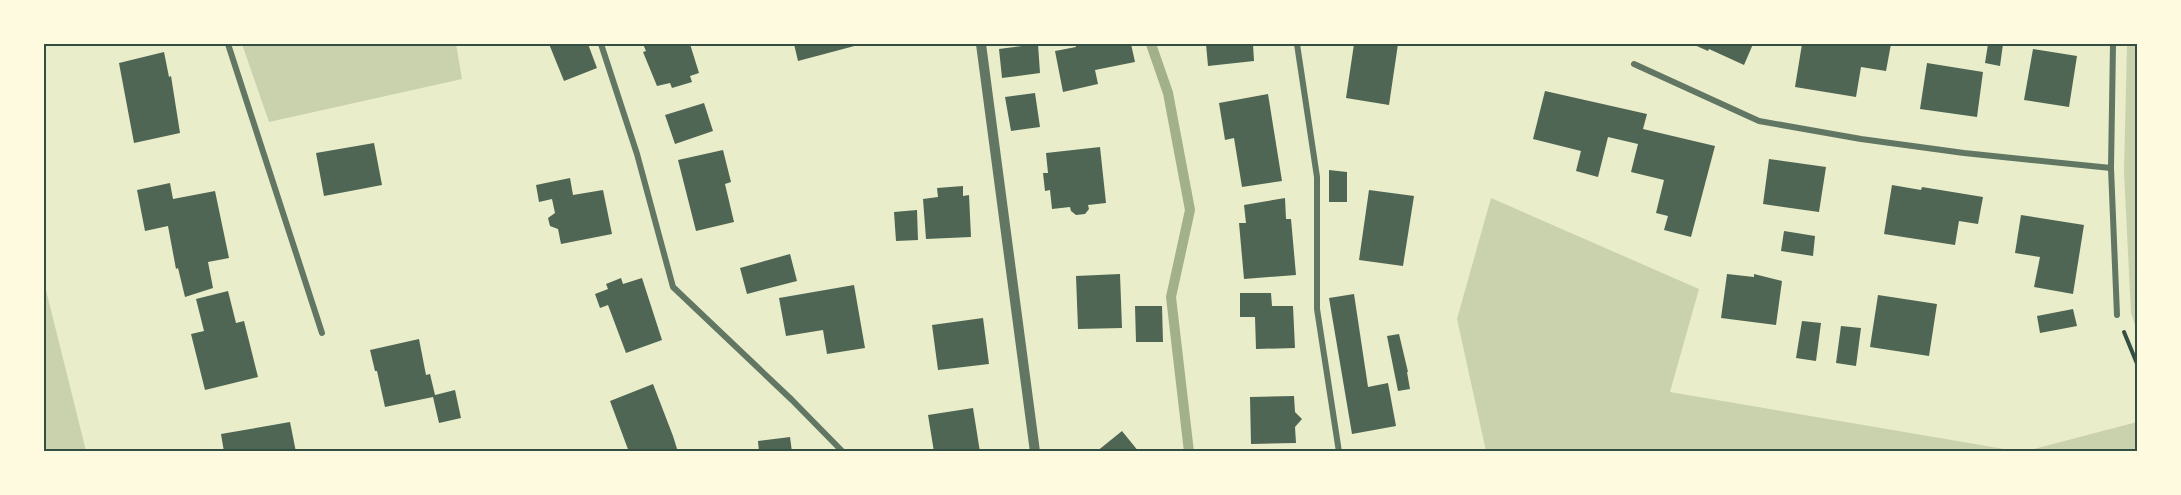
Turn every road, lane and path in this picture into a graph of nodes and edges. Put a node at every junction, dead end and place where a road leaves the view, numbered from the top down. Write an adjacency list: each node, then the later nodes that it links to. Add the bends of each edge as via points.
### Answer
1 (228, 44): 9 (street)
2 (601, 44): 11 (street, via 637,154 673,287)
3 (981, 44): 12 (street)
4 (1297, 44): 13 (street, via 1317,177 1317,309)
5 (2113, 44): 7 (street)
6 (1634, 64): 7 (street, via 1760,121 1952,152)
7 (2111, 168): 8 (street)
8 (2117, 315): 10 (path)
9 (322, 333)
10 (2138, 366)
11 (843, 452)
12 (1035, 452)
13 (1339, 452)

